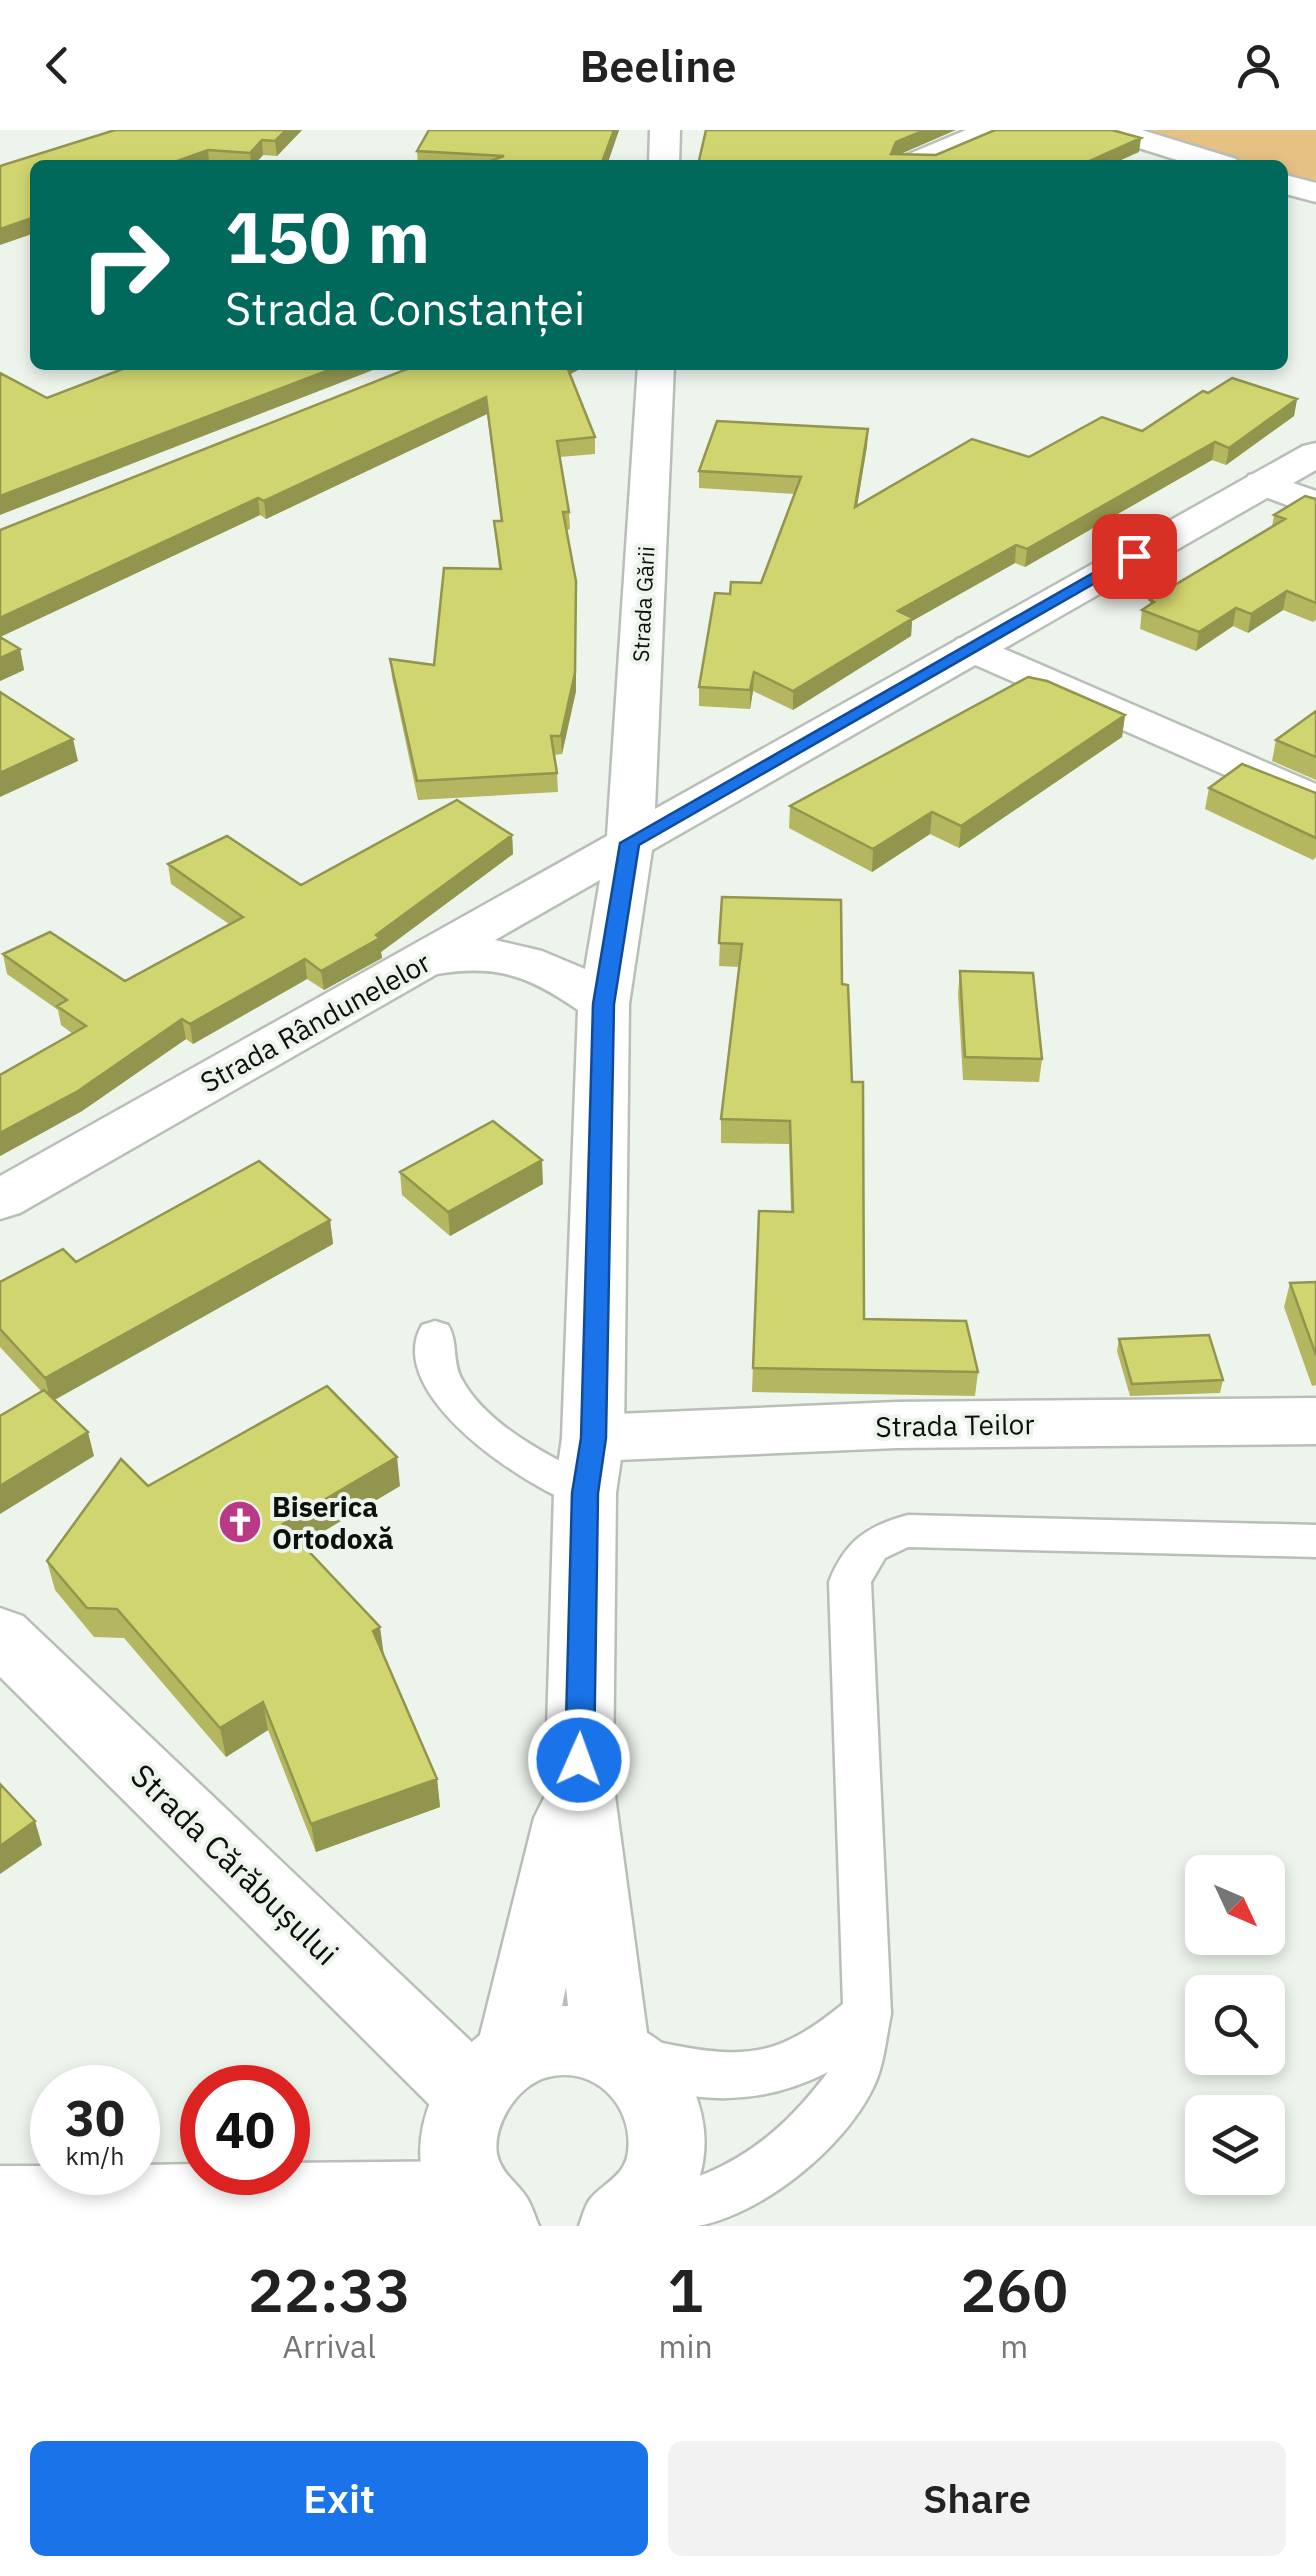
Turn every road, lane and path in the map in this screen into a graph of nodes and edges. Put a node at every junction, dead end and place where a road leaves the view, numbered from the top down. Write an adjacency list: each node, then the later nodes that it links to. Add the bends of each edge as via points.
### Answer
1 (665, 130): 4 (street)
2 (992, 130): 5 (street)
3 (1111, 130): 6 (street)
4 (664, 160)
5 (920, 160)
6 (1209, 160)
7 (1288, 185): 8 (street)
8 (1316, 193)
9 (656, 370): 15 (street, Strada Gării)
10 (1316, 454): 11 (street, Strada Rândunelelor)
11 (1262, 483): 12 (street); 13 (street, Strada Rândunelelor)
12 (1316, 504)
13 (972, 648): 14 (street); 15 (street, Strada Rândunelelor)
14 (1316, 801)
15 (630, 843): 16 (street, Strada Rândunelelor); 17 (street, Strada Gării)
16 (423, 961): 17 (street, via 500,954 537,964); 18 (street, Strada Rândunelelor)
17 (604, 1004): 21 (street, Strada Gării)
18 (0, 1200)
19 (435, 1334): 21 (lane, via 437,1365 447,1386 482,1428 522,1458)
20 (1316, 1421): 21 (street, Strada Teilor, via 896,1425)
21 (589, 1466): 24 (street, Strada Gării)
22 (1316, 1541): 25 (lane, via 908,1532 867,1548 850,1582)
23 (0, 1635): 27 (street, Strada Cărăbușului)
24 (578, 1781): 26 (street); 27 (street)
25 (867, 2014): 26 (lane, via 824,2052 778,2074 712,2078); 30 (lane, via 854,2078 813,2132 762,2172 713,2196)
26 (618, 2053): 27 (street, via 571,2040 541,2043); 30 (street, via 660,2098 669,2150 647,2202)
27 (492, 2073): 29 (street, via 459,2123 456,2154)
28 (0, 2205): 29 (street)
29 (484, 2217)
30 (623, 2224)

